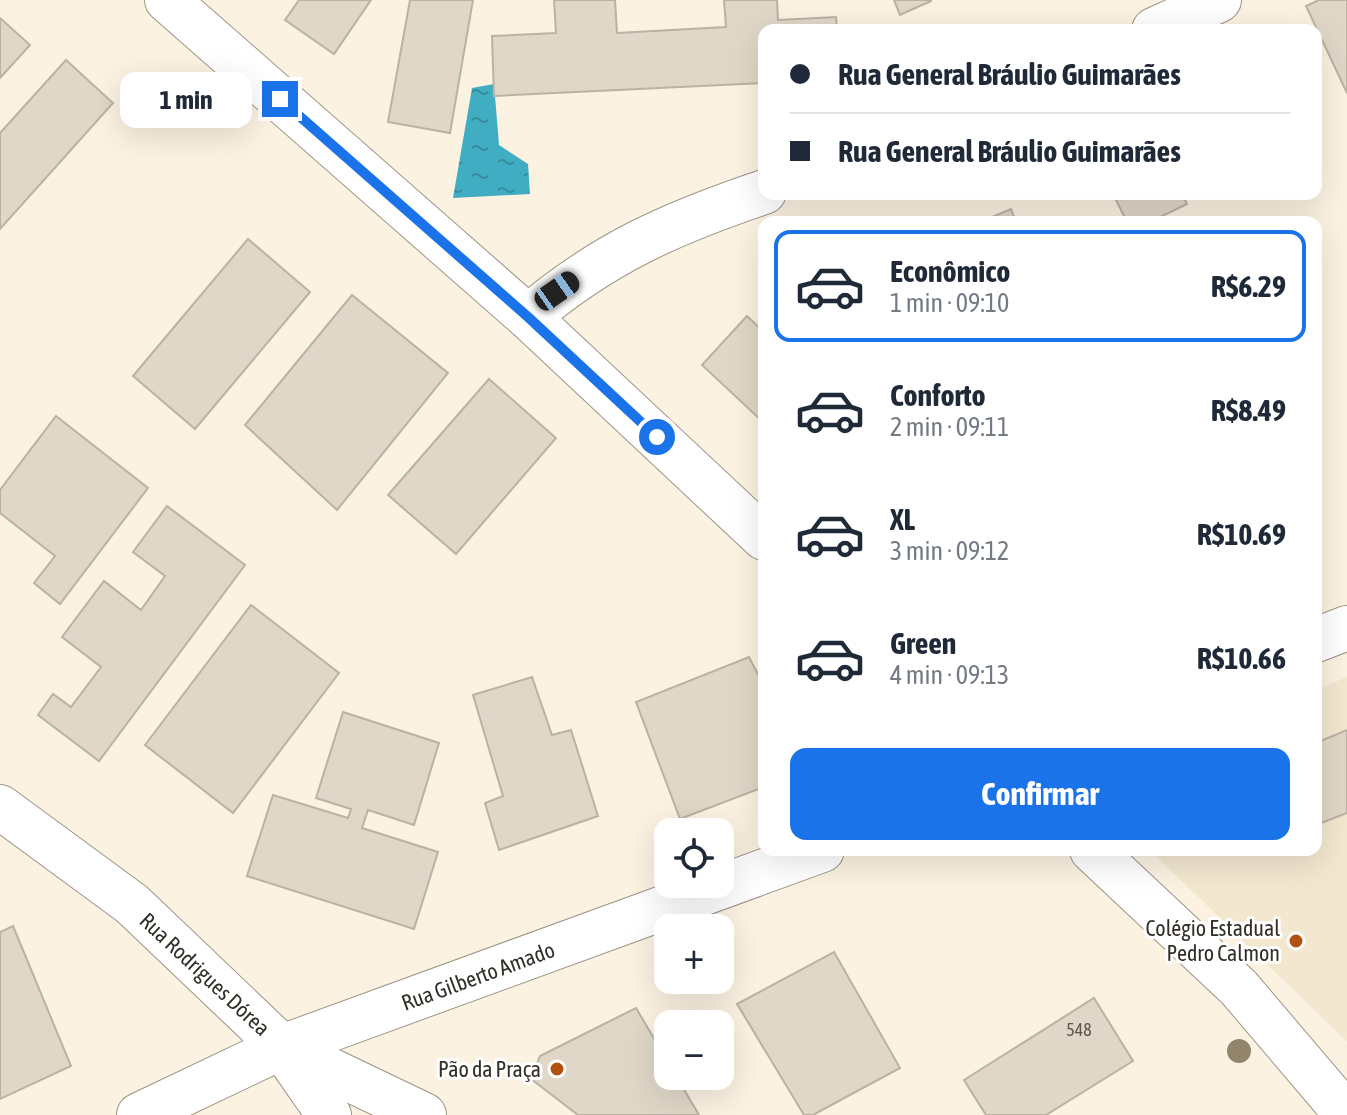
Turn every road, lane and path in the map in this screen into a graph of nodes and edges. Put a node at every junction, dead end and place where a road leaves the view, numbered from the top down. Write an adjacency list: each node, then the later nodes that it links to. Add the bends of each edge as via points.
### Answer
1 (167, 0): 5 (street)
2 (1219, 0): 3 (street)
3 (1167, 24)
4 (758, 194): 5 (street, via 652,235 599,262)
5 (528, 317): 6 (street)
6 (758, 532)
7 (1347, 628): 8 (street)
8 (1322, 638)
9 (0, 807): 12 (street, Rua Rodrigues Dórea, via 132,904)
10 (806, 856): 12 (street, Rua Gilberto Amado)
11 (1098, 856): 16 (street, via 1239,988)
12 (282, 1047): 13 (street, Rua Gilberto Amado); 14 (street); 15 (street, Rua Rodrigues Dórea)
13 (139, 1115)
14 (329, 1115)
15 (424, 1115)
16 (1347, 1115)

